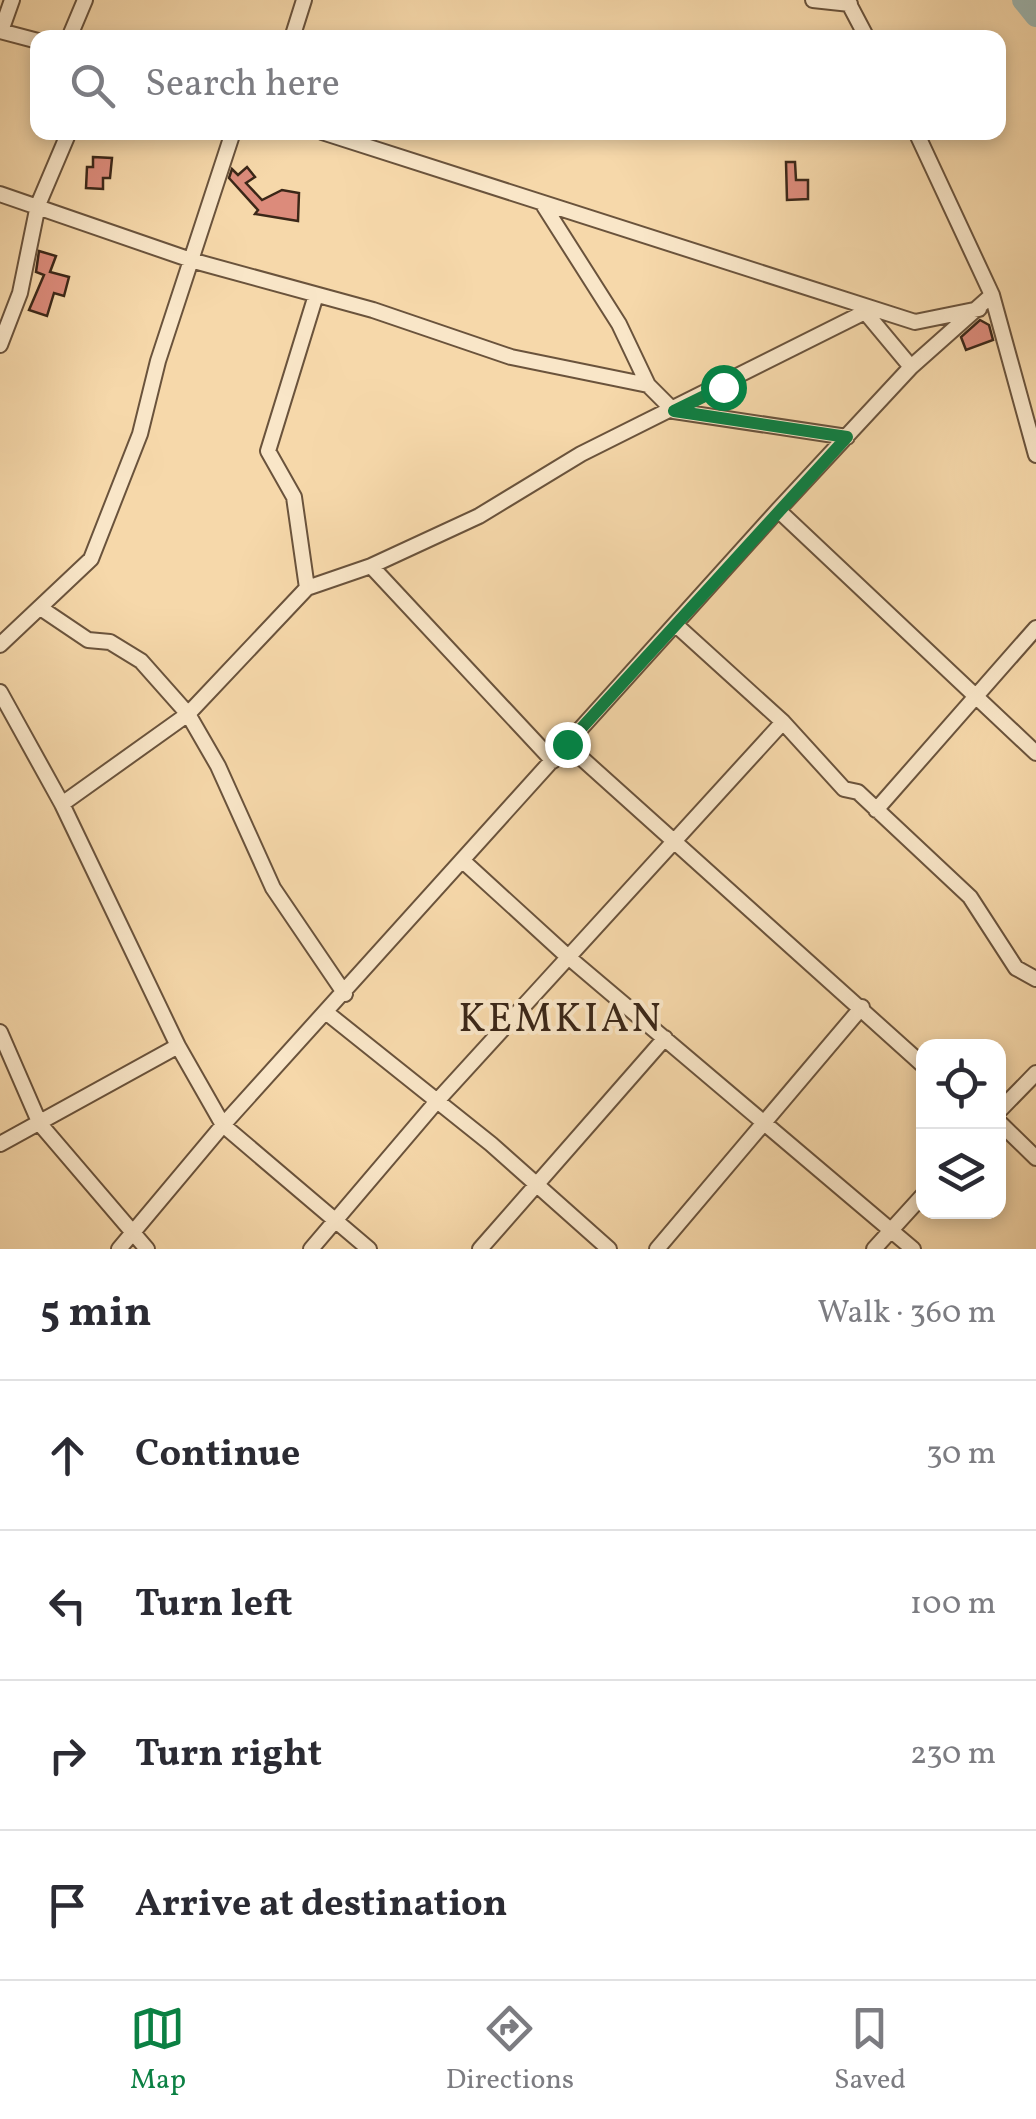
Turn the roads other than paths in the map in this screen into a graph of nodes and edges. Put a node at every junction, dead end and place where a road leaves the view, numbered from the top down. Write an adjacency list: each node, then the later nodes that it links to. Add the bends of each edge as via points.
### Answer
1 (12, 0): 9 (street)
2 (85, 0): 6 (street)
3 (304, 0): 7 (street)
4 (813, 0): 5 (street)
5 (848, 2): 8 (street)
6 (72, 30)
7 (295, 30)
8 (863, 30)
9 (1, 31): 10 (street)
10 (30, 39)
11 (66, 140): 16 (street)
12 (230, 140): 18 (street)
13 (346, 140): 17 (street)
14 (919, 140): 21 (street)
15 (0, 194): 16 (street)
16 (38, 205): 18 (street); 23 (street, via 20,293)
17 (544, 206): 20 (street); 25 (street, via 619,324)
18 (194, 262): 19 (street); 32 (street, via 116,501 91,558)
19 (316, 294): 25 (street, via 511,358); 31 (street, via 268,451 294,497)
20 (853, 300): 21 (street, via 914,322); 22 (street)
21 (987, 302): 24 (street); 28 (street)
22 (865, 312): 24 (street); 26 (street)
23 (0, 345)
24 (911, 367): 27 (street)
25 (648, 385): 26 (street)
26 (674, 411): 27 (street); 30 (street)
27 (847, 437): 29 (street)
28 (1036, 455)
29 (778, 510): 33 (street); 37 (street)
30 (371, 566): 31 (street); 42 (street)
31 (307, 588): 38 (street)
32 (42, 610): 35 (street); 38 (street, via 88,640 110,642 141,661)
33 (676, 625): 39 (street); 40 (street)
34 (1036, 628): 37 (street)
35 (0, 645)
36 (0, 692): 43 (street)
37 (976, 695): 41 (street); 44 (street)
38 (188, 714): 43 (street); 49 (street, via 273,888)
39 (783, 722): 44 (street, via 844,789 858,792); 45 (street)
40 (567, 744): 42 (street); 45 (street)
41 (1036, 754)
42 (552, 761): 46 (street)
43 (62, 804): 54 (street)
44 (876, 810): 48 (street, via 970,897 1016,968)
45 (672, 841): 47 (street); 50 (street)
46 (463, 862): 47 (street); 49 (street)
47 (567, 956): 53 (street); 57 (street)
48 (1036, 979)
49 (345, 994): 51 (street)
50 (862, 1007): 55 (street); 59 (street)
51 (327, 1013): 57 (street); 61 (street)
52 (0, 1032): 60 (street)
53 (665, 1038): 59 (street); 65 (street)
54 (178, 1046): 60 (street); 61 (street)
55 (916, 1058)
56 (1036, 1074): 58 (street)
57 (438, 1101): 65 (street); 67 (street)
58 (1006, 1104)
59 (764, 1123): 68 (street); 76 (street)
60 (40, 1124): 63 (street); 69 (street)
61 (223, 1124): 67 (street); 69 (street)
62 (1006, 1129): 64 (street)
63 (0, 1144)
64 (1036, 1158)
65 (537, 1186): 74 (street); 75 (street)
66 (916, 1202): 68 (street)
67 (334, 1220): 72 (street); 73 (street)
68 (892, 1228): 77 (street); 78 (street)
69 (128, 1232): 70 (street); 71 (street)
70 (118, 1249)
71 (147, 1249)
72 (311, 1249)
73 (369, 1249)
74 (480, 1249)
75 (609, 1249)
76 (658, 1249)
77 (874, 1249)
78 (913, 1249)

